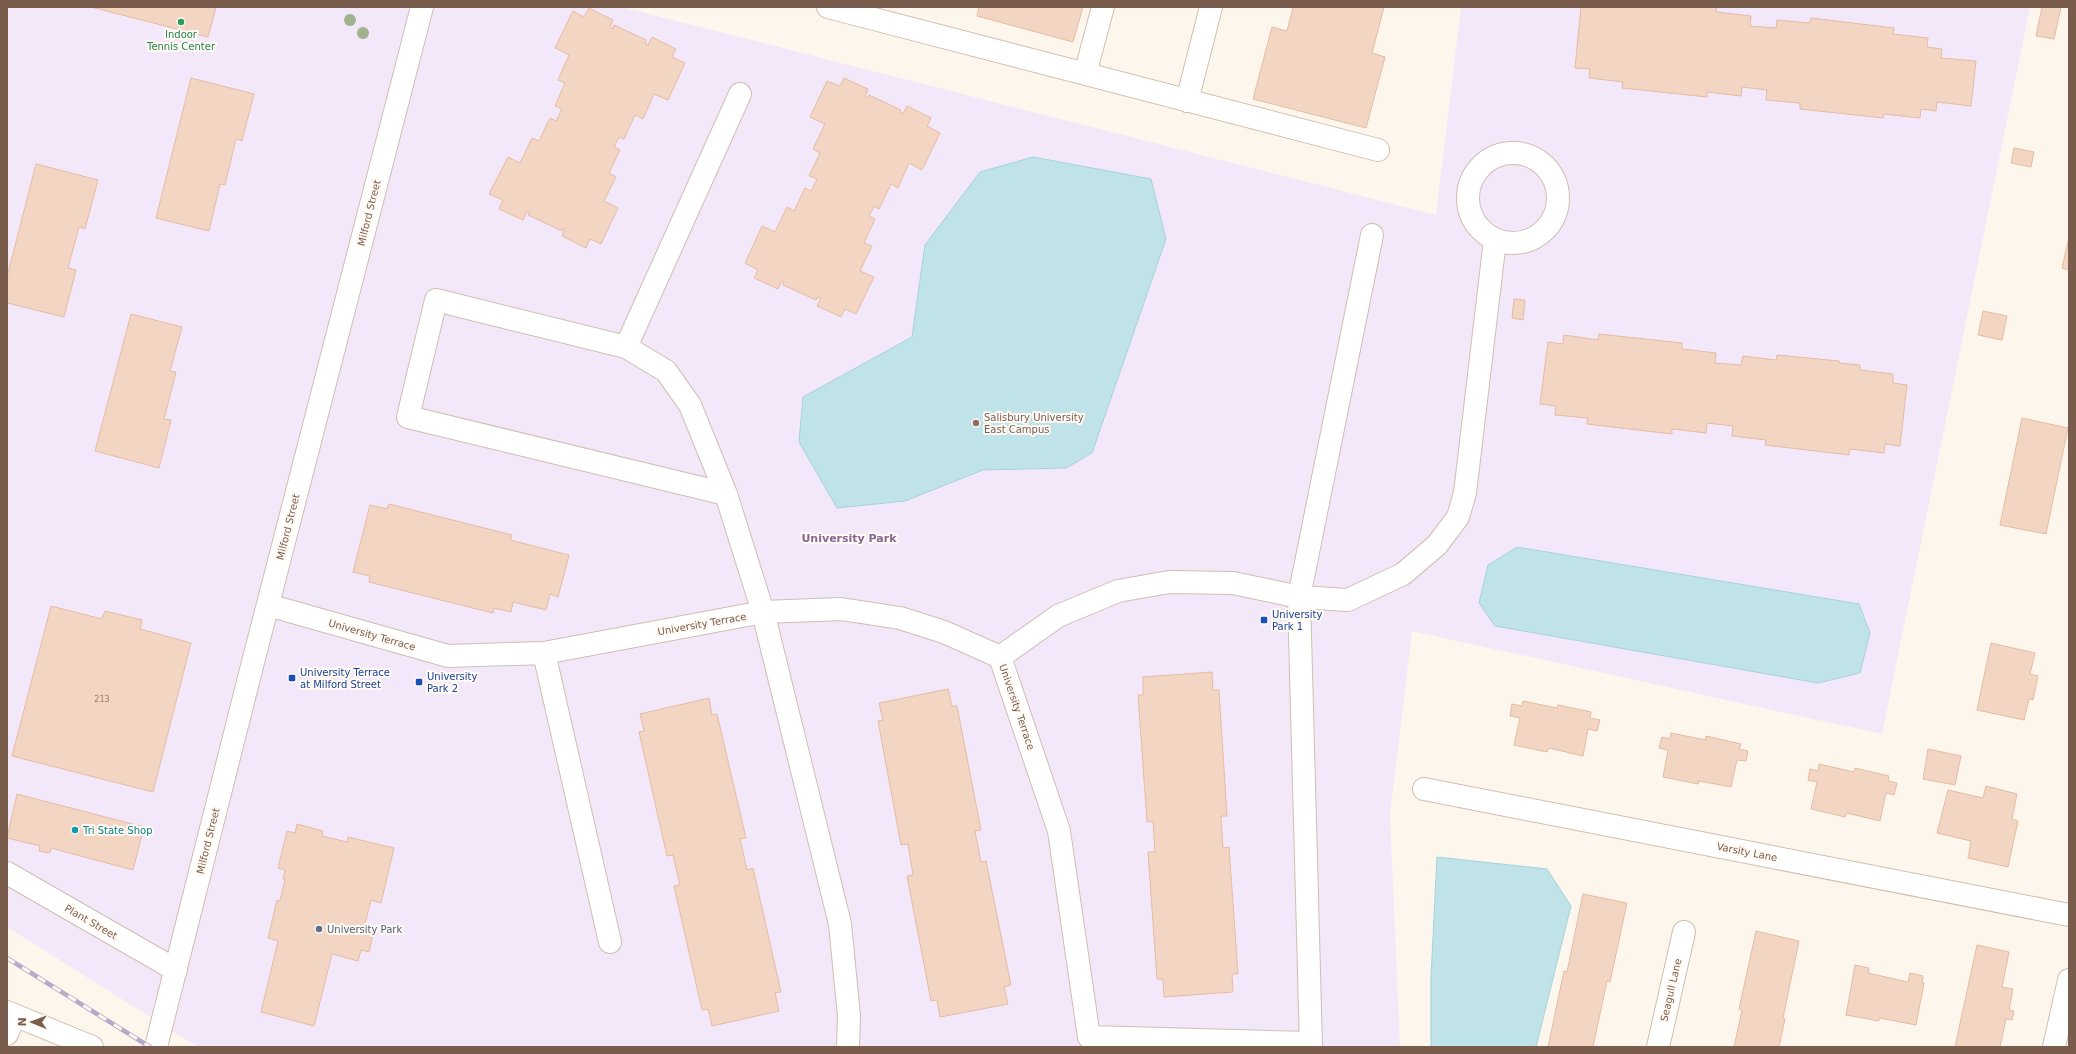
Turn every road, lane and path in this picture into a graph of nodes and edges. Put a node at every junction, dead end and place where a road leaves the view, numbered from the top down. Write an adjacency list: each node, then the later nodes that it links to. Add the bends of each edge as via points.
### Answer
1 (422, 7): 14 (street, Milford Street)
2 (828, 7): 5 (street)
3 (1103, 7): 5 (street)
4 (1211, 7): 7 (street)
5 (1084, 74): 7 (street)
6 (740, 94): 11 (street)
7 (1187, 101): 8 (street)
8 (1378, 150)
9 (1372, 235): 13 (street)
10 (1495, 240): 10 (street, via 1473,221 1468,207 1468,192 1472,178 1481,166 1492,158 1506,153 1521,153 1535,158 1546,167 1554,179 1558,192 1558,206 1553,219 1544,231 1533,239 1520,243); 13 (street, via 1465,493 1458,517 1437,545 1403,574 1348,600)
11 (626, 347): 12 (street, via 666,371 690,405); 12 (street, via 436,300 408,417)
12 (726, 494): 15 (street)
13 (1298, 597): 17 (street, via 1233,583 1169,582 1118,591 1058,616); 26 (street)
14 (268, 605): 16 (street, University Terrace, via 448,656); 23 (street, Milford Street)
15 (763, 612): 16 (street, University Terrace); 17 (street, University Terrace, via 841,609 900,618 944,632); 29 (street, via 840,924 849,1016)
16 (544, 653): 22 (street)
17 (1000, 658): 26 (street, University Terrace, via 1059,831 1089,1037)
18 (1424, 789): 20 (street, Varsity Lane)
19 (7, 873): 23 (street, Plant Street)
20 (2069, 915)
21 (1684, 932): 30 (street, Seagull Lane)
22 (610, 942)
23 (176, 970): 28 (street, Milford Street)
24 (2069, 980): 31 (street)
25 (10, 1021): 27 (street)
26 (1311, 1045)
27 (92, 1047)
28 (156, 1047)
29 (848, 1047)
30 (1658, 1047)
31 (2054, 1047)

